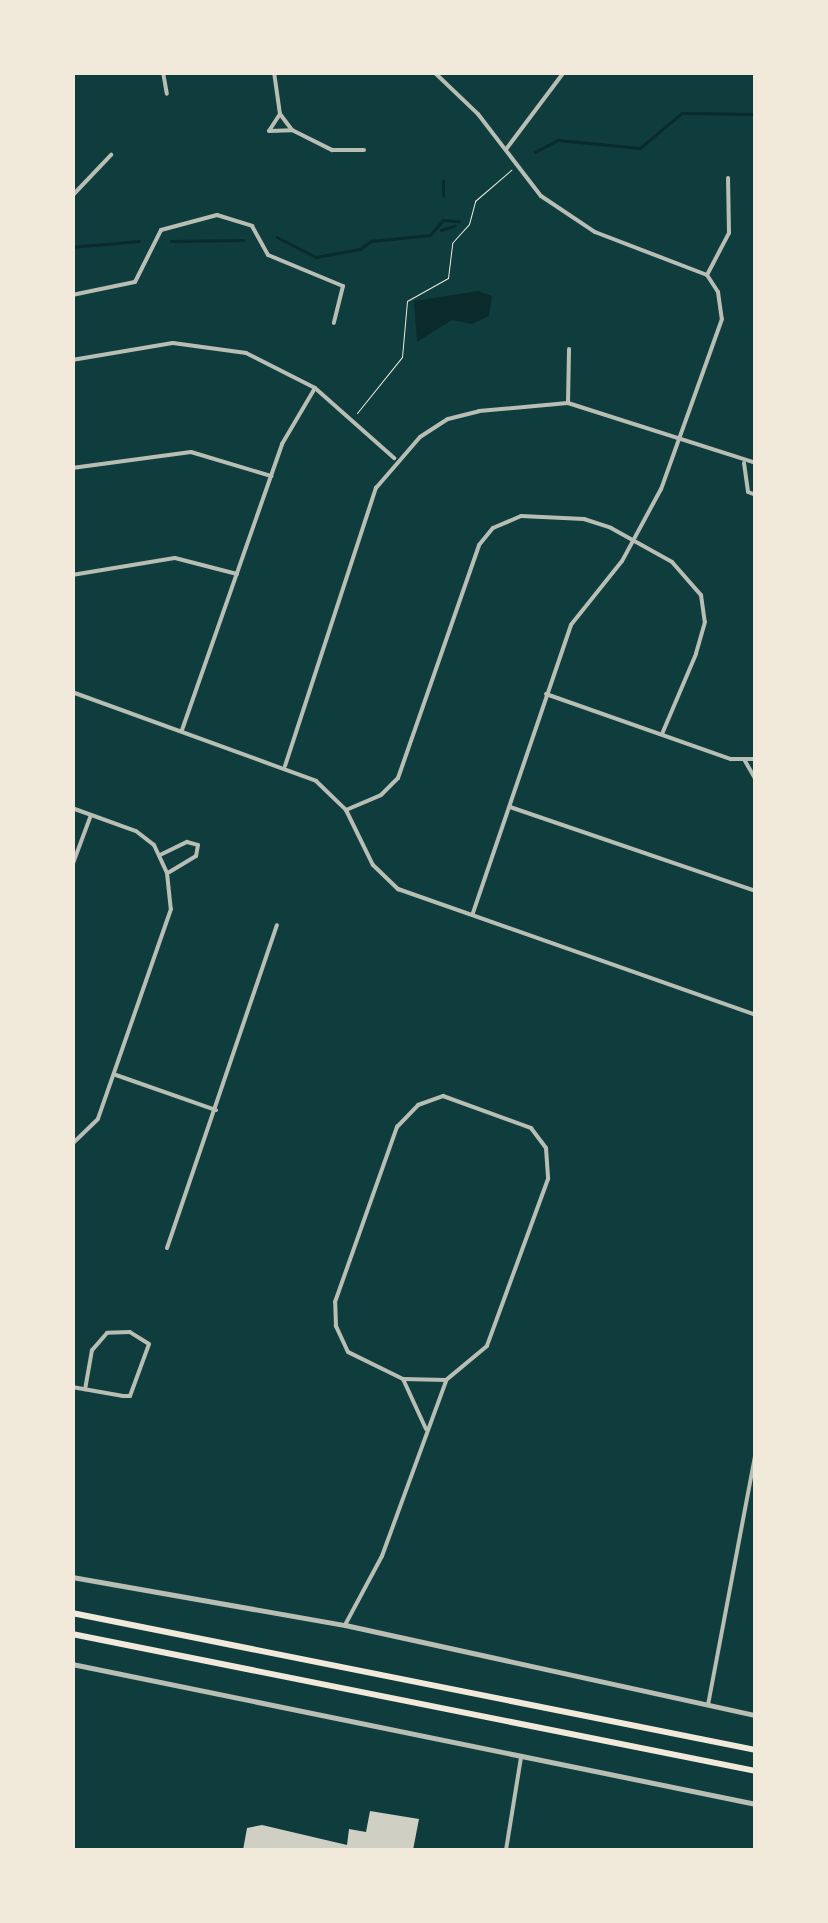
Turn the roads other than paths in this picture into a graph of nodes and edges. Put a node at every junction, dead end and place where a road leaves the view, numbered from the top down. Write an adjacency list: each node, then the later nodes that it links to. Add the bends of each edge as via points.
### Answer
1 (163, 72): 7 (street)
2 (274, 72): 8 (street)
3 (434, 72): 6 (street)
4 (450, 72): 6 (street)
5 (564, 72): 11 (street)
6 (446, 80): 11 (street)
7 (167, 94)
8 (280, 114): 9 (street); 9 (street, via 269,131)
9 (292, 130): 10 (street, via 332,150)
10 (364, 150)
11 (505, 150): 15 (street, via 541,196 595,232)
12 (111, 155): 14 (street)
13 (728, 178): 15 (street, via 729,233)
14 (72, 196)
15 (707, 276): 22 (street, via 722,318)
16 (72, 295): 17 (street, via 135,282 161,230 217,215 252,226 268,255 343,286)
17 (334, 323)
18 (570, 349): 21 (street)
19 (72, 360): 20 (street, via 209,344 285,368)
20 (316, 388): 23 (street); 27 (street)
21 (568, 403): 22 (street); 23 (street, via 448,419)
22 (683, 436): 24 (street); 29 (street)
23 (396, 460): 38 (street, via 376,488)
24 (744, 463): 25 (street); 28 (street, via 748,492)
25 (754, 463)
26 (72, 468): 27 (street, via 191,452)
27 (270, 476): 30 (street)
28 (756, 495)
29 (635, 538): 33 (street, via 571,625); 35 (street, via 672,562 704,608 696,654); 42 (street, via 550,515 521,516 493,528 479,545 406,766 381,795)
30 (236, 574): 31 (street, via 175,558); 34 (street)
31 (72, 575)
32 (72, 692): 34 (street)
33 (546, 694): 35 (street); 40 (street)
34 (182, 730): 38 (street)
35 (662, 734): 37 (street)
36 (756, 759): 37 (street)
37 (745, 761): 39 (street)
38 (285, 766): 42 (street, via 316,781)
39 (756, 780)
40 (510, 807): 47 (street); 48 (street)
41 (72, 808): 43 (street)
42 (346, 810): 48 (street, via 388,883)
43 (91, 815): 44 (street, via 136,832); 45 (street)
44 (160, 855): 46 (street); 46 (street, via 187,842 198,845 196,856)
45 (72, 866)
46 (168, 873): 51 (street, via 171,908)
47 (756, 890)
48 (472, 915): 50 (street)
49 (277, 925): 52 (street)
50 (756, 1015)
51 (115, 1074): 52 (street); 53 (street, via 98,1119)
52 (216, 1110): 54 (street)
53 (72, 1144)
54 (167, 1248)
55 (403, 1379): 56 (street); 56 (street, via 348,1352 334,1302 397,1127 418,1105 452,1096 522,1121 542,1140 548,1162 541,1201 486,1346); 59 (street, via 422,1408)
56 (446, 1380): 59 (street)
57 (72, 1387): 58 (street)
58 (85, 1389): 58 (street, via 130,1396 149,1344 130,1332 108,1333 92,1350)
59 (426, 1432): 63 (street, via 382,1556)
60 (756, 1450): 66 (street)
61 (72, 1576): 63 (street)
62 (72, 1613): 68 (highway)
63 (345, 1625): 66 (street)
64 (72, 1634): 70 (highway)
65 (72, 1664): 69 (street)
66 (708, 1705): 67 (street)
67 (756, 1715)
68 (756, 1750)
69 (521, 1757): 71 (street); 72 (street)
70 (756, 1771)
71 (756, 1804)
72 (506, 1850)

